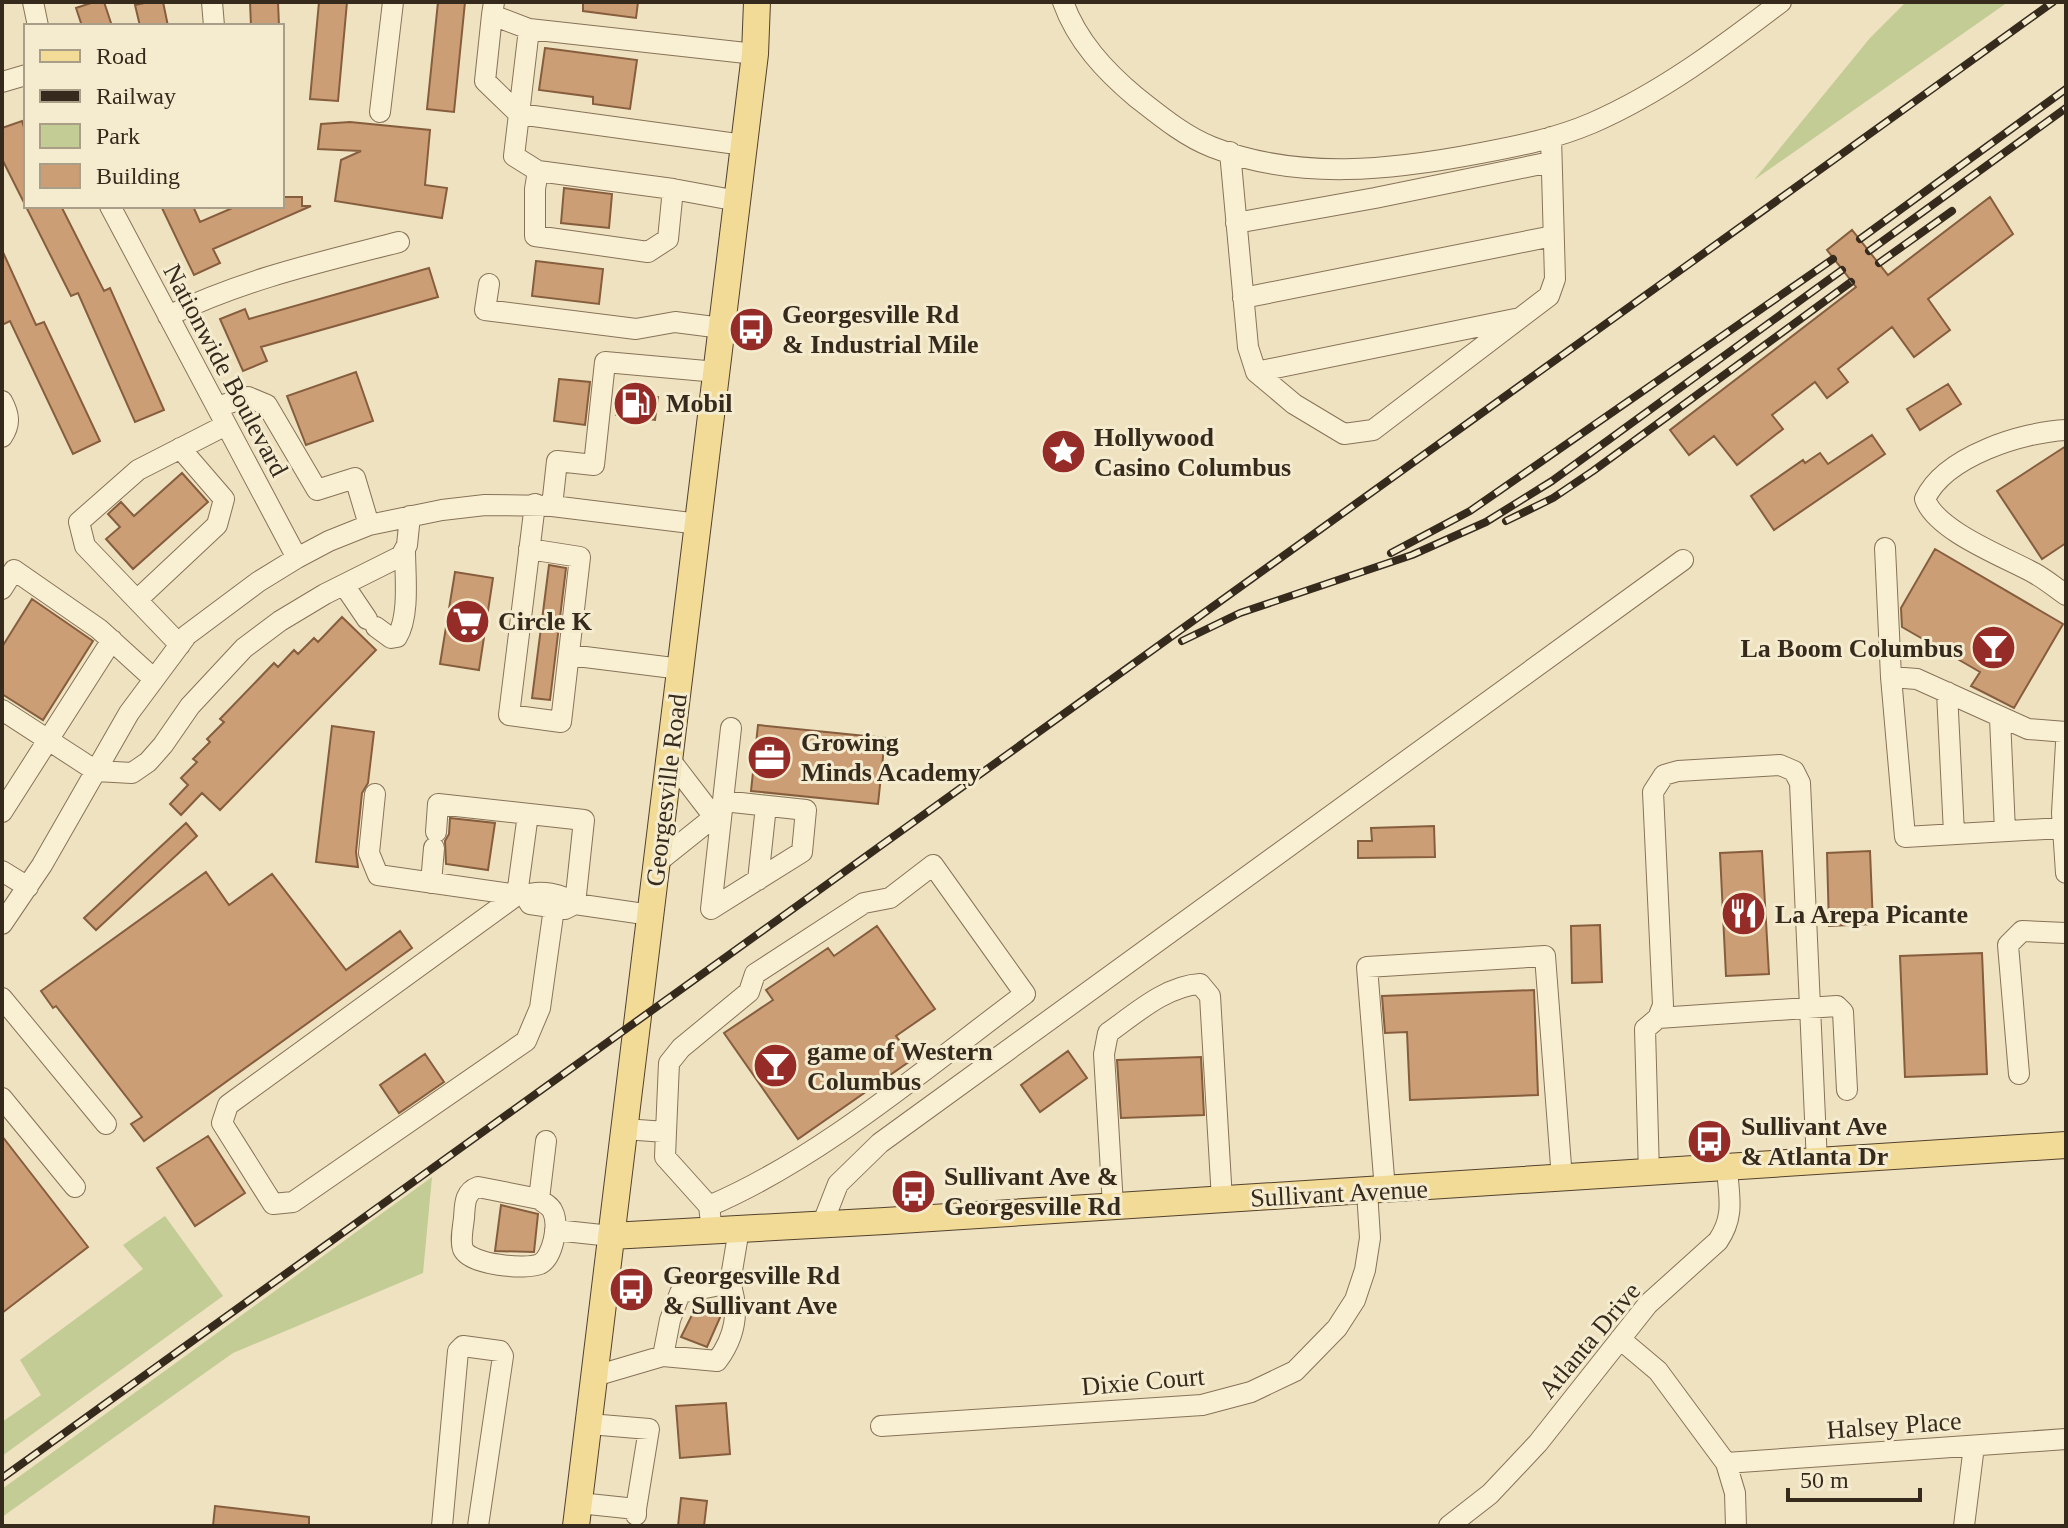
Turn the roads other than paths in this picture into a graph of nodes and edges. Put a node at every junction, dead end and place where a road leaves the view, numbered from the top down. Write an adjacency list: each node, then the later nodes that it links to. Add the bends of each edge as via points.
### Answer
1 (33, 2): 9 (street)
2 (212, 2): 10 (street)
3 (393, 2): 15 (street)
4 (757, 2): 12 (main road, Georgesville Road)
5 (772, 2): 12 (main road, Georgesville Road)
6 (1063, 2): 19 (street, via 1084,44 1111,77 1173,125)
7 (1781, 2): 17 (street, via 1645,95)
8 (493, 9): 11 (street); 16 (street, via 485,81)
9 (38, 24)
10 (214, 24)
11 (529, 29): 12 (street); 16 (street)
12 (755, 54): 18 (main road, Georgesville Road)
13 (24, 76): 14 (street)
14 (2, 82)
15 (380, 112)
16 (519, 114): 18 (street); 21 (street, via 514,156)
17 (1551, 137): 19 (street, via 1446,160 1359,170 1302,169); 20 (street)
18 (744, 145): 23 (main road, Georgesville Road)
19 (1230, 152): 25 (street)
20 (1551, 162): 25 (street); 26 (street)
21 (538, 171): 22 (street); 22 (street, via 535,236 648,252 668,239)
22 (673, 189): 23 (street)
23 (738, 201): 32 (main road, Georgesville Road)
24 (111, 208): 30 (street, Nationwide Boulevard)
25 (1236, 223): 29 (street)
26 (1553, 236): 29 (street); 31 (street, via 1555,279 1549,296)
27 (399, 242): 30 (street, via 264,277)
28 (489, 284): 32 (street, via 485,310 636,329 675,322)
29 (1243, 298): 34 (street)
30 (168, 316): 36 (street, Nationwide Boulevard)
31 (1520, 318): 34 (street); 34 (street, via 1373,430 1344,434 1294,404)
32 (722, 328): 33 (main road, Georgesville Road)
33 (717, 372): 40 (street, via 605,362 594,465 557,461); 42 (main road, Georgesville Road)
34 (1256, 372)
35 (2, 401): 38 (street, via 9,416)
36 (221, 416): 39 (street); 43 (street, via 248,397 267,405 317,490 355,478); 47 (street, Nationwide Boulevard)
37 (2066, 430): 51 (street, via 1998,443 1962,462 1925,499 1941,519 1973,542)
38 (5, 432)
39 (180, 448): 52 (street, via 224,499 217,525); 52 (street, via 138,470 79,522 85,546)
40 (544, 505): 41 (street, via 485,505); 42 (street); 45 (street)
41 (410, 516): 43 (street); 46 (street)
42 (699, 524): 56 (main road, Georgesville Road)
43 (369, 525): 47 (street)
44 (1885, 548): 57 (street)
45 (529, 549): 55 (street, via 580,557); 55 (street, via 509,715 561,722)
46 (405, 550): 49 (street, via 390,564); 49 (street, via 406,592 397,637 372,623)
47 (297, 558): 54 (street, via 258,582)
48 (1683, 560): 108 (street, via 880,1143 838,1184)
49 (344, 585): 67 (street, via 244,648 148,762 132,773)
50 (2, 589): 53 (street, via 14,570)
51 (2066, 595)
52 (137, 600): 54 (street)
53 (112, 640): 58 (street); 64 (street)
54 (180, 645): 58 (street)
55 (569, 655): 56 (street)
56 (681, 669): 66 (main road, Georgesville Road)
57 (1891, 677): 59 (street, via 1917,679); 75 (street, via 1905,837)
58 (154, 679): 67 (street)
59 (1947, 692): 61 (street); 75 (street)
60 (2, 710): 64 (street)
61 (2000, 718): 63 (street, via 2028,729); 74 (street)
62 (731, 728): 71 (street)
63 (2066, 732)
64 (49, 741): 67 (street); 70 (street)
65 (2066, 743): 73 (street)
66 (671, 761): 71 (street); 76 (main road, Georgesville Road)
67 (96, 771): 81 (street)
68 (375, 794): 80 (street, via 369,853 378,875)
69 (766, 806): 71 (street); 79 (street); 79 (street, via 806,810 802,852)
70 (2, 812)
71 (719, 812): 76 (street); 79 (street, via 711,909)
72 (528, 814): 80 (street, via 438,804); 82 (street); 83 (street, via 584,820)
73 (2062, 828): 74 (street); 78 (street)
74 (2005, 831): 75 (street)
75 (1954, 833)
76 (659, 861): 84 (main road, Georgesville Road)
77 (2, 871): 81 (street)
78 (2066, 873)
79 (758, 880)
80 (431, 883): 82 (street)
81 (28, 887): 85 (street)
82 (521, 896): 83 (street, via 530,904); 83 (street, via 228,1105 222,1123 273,1204 293,1202 526,1041 540,1008)
83 (564, 906): 84 (street)
84 (651, 915): 94 (main road, Georgesville Road)
85 (3, 920)
86 (2066, 933): 90 (street, via 2022,931 2008,945)
87 (2, 998): 93 (street)
88 (1810, 1009): 89 (street); 89 (street, via 1800,783 1794,771 1780,765 1678,771 1664,775 1653,792 1663,1005); 91 (street, via 1837,1006 1843,1012); 98 (street)
89 (1658, 1018): 100 (street, via 1645,1029)
90 (2019, 1074)
91 (1847, 1090)
92 (2, 1098): 102 (street)
93 (106, 1124)
94 (624, 1129): 95 (street); 111 (main road, Georgesville Road)
95 (666, 1132): 107 (street, via 665,1157); 107 (street, via 669,1063 681,1048 749,992 755,974 864,903 890,898 933,865 1025,994)
96 (546, 1141): 104 (street)
97 (2066, 1145): 98 (main road, Sullivant Avenue)
98 (1817, 1163): 99 (main road, Sullivant Avenue)
99 (1727, 1169): 100 (main road, Sullivant Avenue); 113 (street, Atlanta Drive, via 1726,1229 1648,1304)
100 (1649, 1174): 101 (main road, Sullivant Avenue)
101 (1562, 1179): 103 (main road, Sullivant Avenue); 103 (street, Dixie Court, via 1545,956 1367,967)
102 (75, 1187)
103 (1376, 1190): 105 (main road, Sullivant Avenue); 117 (street, Dixie Court, via 1365,1270 1355,1300 1337,1328 1295,1371 1273,1382 1202,1405)
104 (539, 1199): 110 (street, via 553,1212); 110 (street, via 473,1189 465,1202 464,1250 481,1262 538,1265 546,1260)
105 (1222, 1200): 106 (main road, Sullivant Avenue); 106 (street, via 1210,996 1200,984 1184,985 1108,1033 1104,1054)
106 (1113, 1206): 108 (main road, Sullivant Avenue)
107 (711, 1218): 109 (main road, Sullivant Avenue); 111 (main road, Sullivant Avenue)
108 (822, 1225): 109 (main road, Sullivant Avenue)
109 (739, 1229): 112 (street)
110 (555, 1230): 111 (street)
111 (611, 1236): 115 (main road, Georgesville Road)
112 (730, 1283): 114 (street, via 680,1293); 114 (street, via 737,1302 730,1343 717,1361)
113 (1620, 1339): 120 (street, via 1658,1371); 123 (street, Atlanta Drive, via 1538,1443)
114 (663, 1356): 115 (street)
115 (595, 1376): 116 (main road, Georgesville Road)
116 (589, 1424): 121 (main road, Georgesville Road); 122 (street, via 649,1429)
117 (881, 1426)
118 (2066, 1439): 119 (street, Halsey Place)
119 (1974, 1446): 120 (street, Halsey Place); 127 (street)
120 (1726, 1463): 126 (street, via 1735,1493)
121 (578, 1514): 122 (street)
122 (635, 1519)
123 (1453, 1525)
124 (442, 1526): 125 (street, via 458,1351 463,1346 500,1351 503,1356)
125 (478, 1526)
126 (1736, 1526)
127 (1964, 1526)

